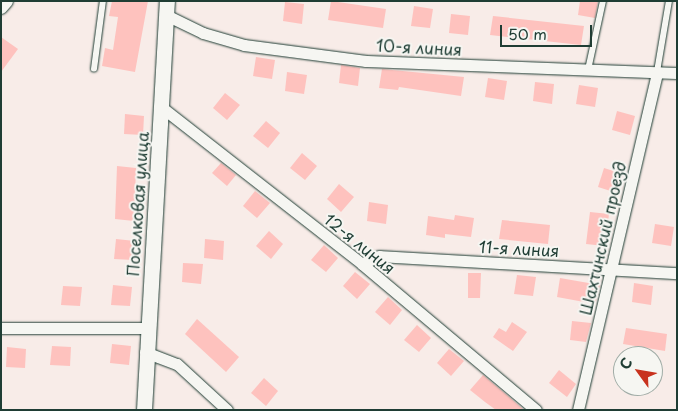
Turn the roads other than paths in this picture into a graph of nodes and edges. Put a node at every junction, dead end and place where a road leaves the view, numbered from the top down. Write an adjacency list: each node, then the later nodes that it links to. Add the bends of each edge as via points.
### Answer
1 (7, 1): 5 (street)
2 (103, 1): 7 (lane)
3 (603, 1): 8 (lane)
4 (669, 1): 9 (lane)
5 (1, 8)
6 (166, 8): 8 (street, 10-я линия, via 203,33 253,46 366,60); 11 (street, Поселковая улица)
7 (94, 68)
8 (588, 70): 9 (street, 10-я линия)
9 (657, 72): 10 (street, 10-я линия); 13 (street, Шахтинский проезд)
10 (677, 73)
11 (160, 106): 12 (street, 12-я линия); 16 (street, Поселковая улица)
12 (362, 264): 13 (street, 11-я линия, via 379,256); 20 (street, 12-я линия)
13 (612, 270): 14 (street, 11-я линия); 21 (street, Шахтинский проезд)
14 (677, 273)
15 (1, 328): 16 (street)
16 (146, 328): 17 (street, Поселковая улица)
17 (146, 352): 18 (street, Поселковая улица); 19 (street, via 177,364)
18 (144, 410)
19 (227, 410)
20 (536, 410)
21 (578, 410)

